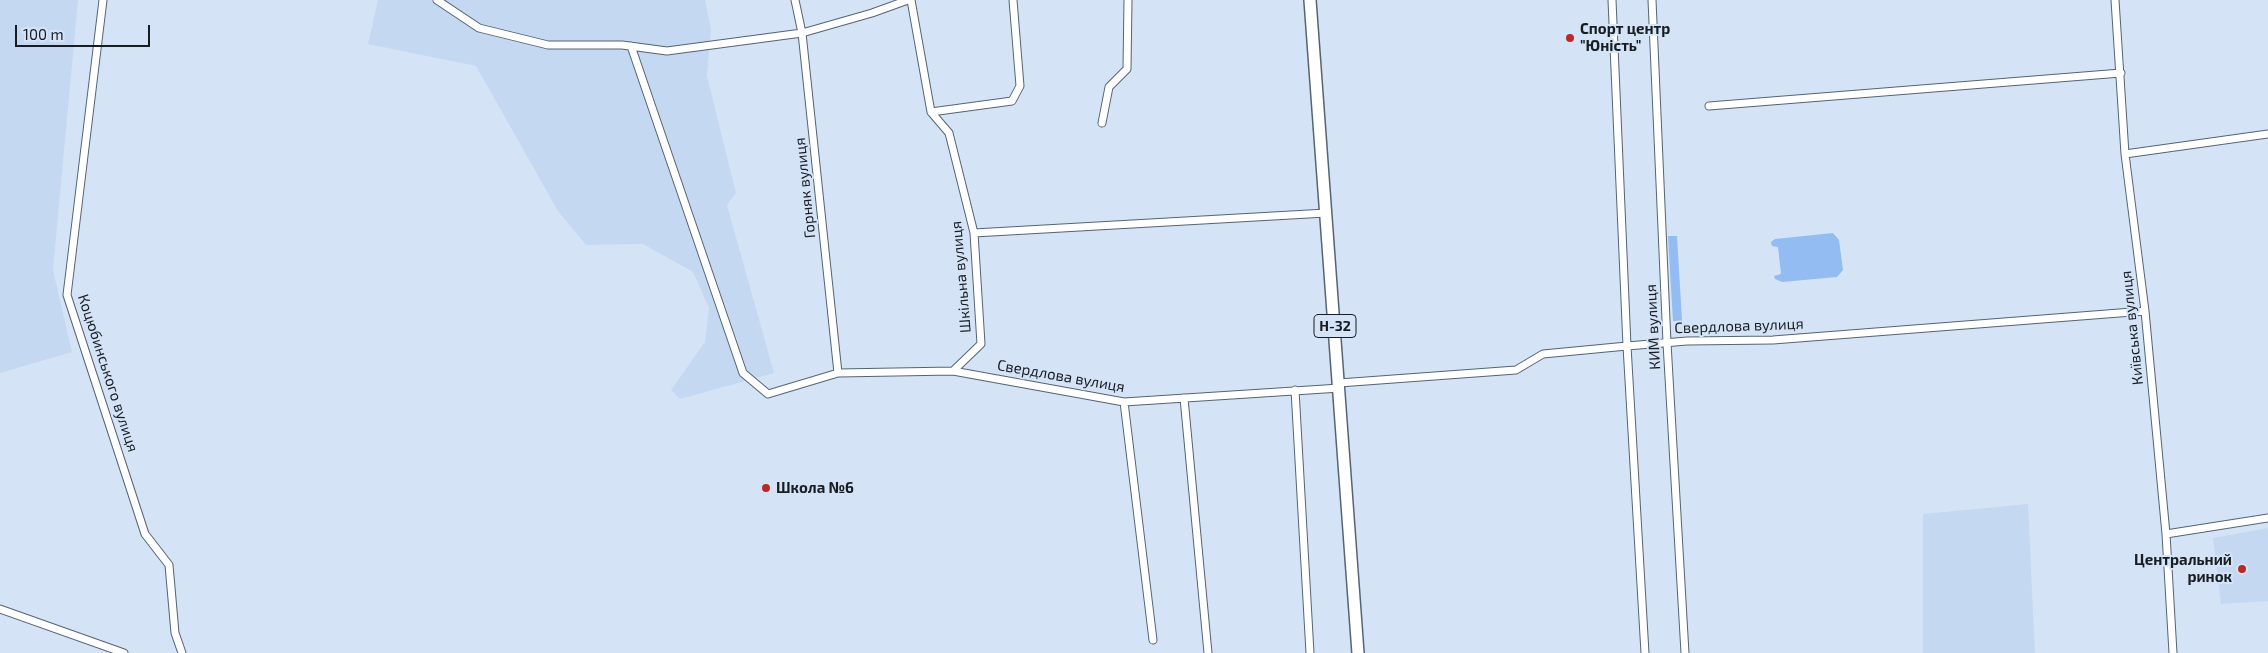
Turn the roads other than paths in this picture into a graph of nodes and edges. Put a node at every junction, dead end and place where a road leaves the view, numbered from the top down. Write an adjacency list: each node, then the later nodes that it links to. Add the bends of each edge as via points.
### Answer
1 (103, 0): 35 (street, Коцюбинського вулиця, via 67,295 145,534 169,565 175,633)
2 (437, 0): 12 (street, via 479,28 541,44)
3 (796, 0): 11 (street, Горняк вулиця)
4 (909, 0): 11 (street); 15 (street)
5 (1013, 0): 15 (street, via 1020,86 1012,101)
6 (1128, 0): 16 (street, via 1127,69 1109,87)
7 (1310, 0): 19 (main road, Н-32)
8 (1612, 0): 23 (street, КИМ вулиця)
9 (1652, 0): 22 (street, КИМ вулиця)
10 (2115, 0): 13 (street, Київська вулиця)
11 (802, 33): 12 (street, via 667,51); 25 (street, Горняк вулиця)
12 (631, 46): 25 (street, Свердлова вулиця, via 743,373 768,394)
13 (2121, 73): 14 (street); 18 (street, Київська вулиця)
14 (1709, 106)
15 (931, 112): 20 (street, Шкільна вулиця, via 949,133)
16 (1102, 123)
17 (2268, 134): 18 (street)
18 (2125, 154): 21 (street, Київська вулиця)
19 (1326, 213): 20 (street); 26 (main road, Н-32)
20 (974, 233): 24 (street, Шкільна вулиця, via 981,344)
21 (2145, 311): 22 (street, Свердлова вулиця, via 1783,339); 31 (street, Київська вулиця)
22 (1668, 342): 23 (street, Свердлова вулиця); 40 (street, КИМ вулиця)
23 (1627, 346): 26 (street, Свердлова вулиця, via 1543,354 1516,370); 39 (street, КИМ вулиця)
24 (953, 371): 25 (street, Свердлова вулиця); 29 (street, Свердлова вулиця)
25 (838, 373)
26 (1339, 385): 27 (street, Свердлова вулиця); 38 (main road, Н-32)
27 (1295, 390): 28 (street, Свердлова вулиця); 37 (street)
28 (1184, 398): 29 (street, Свердлова вулиця); 36 (street)
29 (1124, 402): 33 (street)
30 (2268, 518): 31 (street)
31 (2166, 534): 41 (street, Київська вулиця)
32 (0, 609): 34 (street)
33 (1153, 640)
34 (124, 653)
35 (182, 653)
36 (1208, 653)
37 (1310, 653)
38 (1358, 653)
39 (1645, 653)
40 (1685, 653)
41 (2173, 653)

